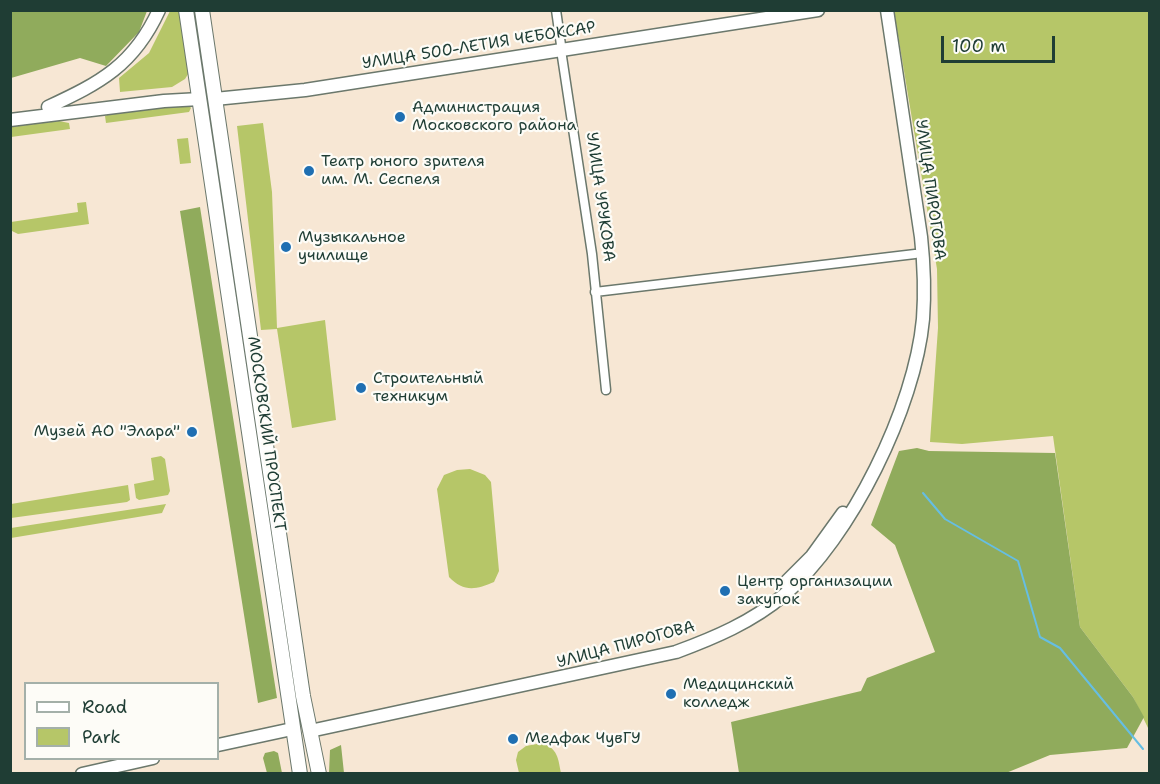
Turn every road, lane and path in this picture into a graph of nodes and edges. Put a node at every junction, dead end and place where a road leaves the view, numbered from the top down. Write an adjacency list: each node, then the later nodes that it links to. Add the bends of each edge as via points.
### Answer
1 (159, 10): 12 (main road, via 140,45 113,73)
2 (186, 10): 10 (main road, МОСКОВСКИЙ ПРОСПЕКТ)
3 (202, 10): 11 (main road, МОСКОВСКИЙ ПРОСПЕКТ)
4 (556, 10): 9 (street, УЛИЦА УРУКОВА)
5 (879, 10): 15 (main road, УЛИЦА ПИРОГОВА)
6 (887, 10): 15 (main road, УЛИЦА ПИРОГОВА)
7 (811, 11): 8 (main road, УЛИЦА 500-ЛЕТИЯ ЧЕБОКСАР)
8 (770, 14): 9 (main road, УЛИЦА 500-ЛЕТИЯ ЧЕБОКСАР)
9 (561, 47): 11 (main road, УЛИЦА 500-ЛЕТИЯ ЧЕБОКСАР, via 338,82); 17 (street, УЛИЦА УРУКОВА)
10 (199, 95): 11 (main road); 12 (main road); 14 (main road); 20 (main road, МОСКОВСКИЙ ПРОСПЕКТ)
11 (215, 95): 19 (main road, МОСКОВСКИЙ ПРОСПЕКТ)
12 (48, 107): 13 (main road)
13 (10, 113)
14 (10, 120)
15 (906, 165): 16 (main road, УЛИЦА ПИРОГОВА)
16 (919, 254): 17 (street); 19 (main road, УЛИЦА ПИРОГОВА, via 904,384 874,459 856,497 803,572 782,592 717,632 666,651)
17 (595, 292): 18 (street, УЛИЦА УРУКОВА)
18 (606, 390)
19 (309, 727): 20 (main road); 25 (main road, МОСКОВСКИЙ ПРОСПЕКТ)
20 (292, 729): 21 (main road); 24 (main road, МОСКОВСКИЙ ПРОСПЕКТ)
21 (219, 745)
22 (148, 760): 23 (main road)
23 (82, 774)
24 (300, 774)
25 (319, 774)

